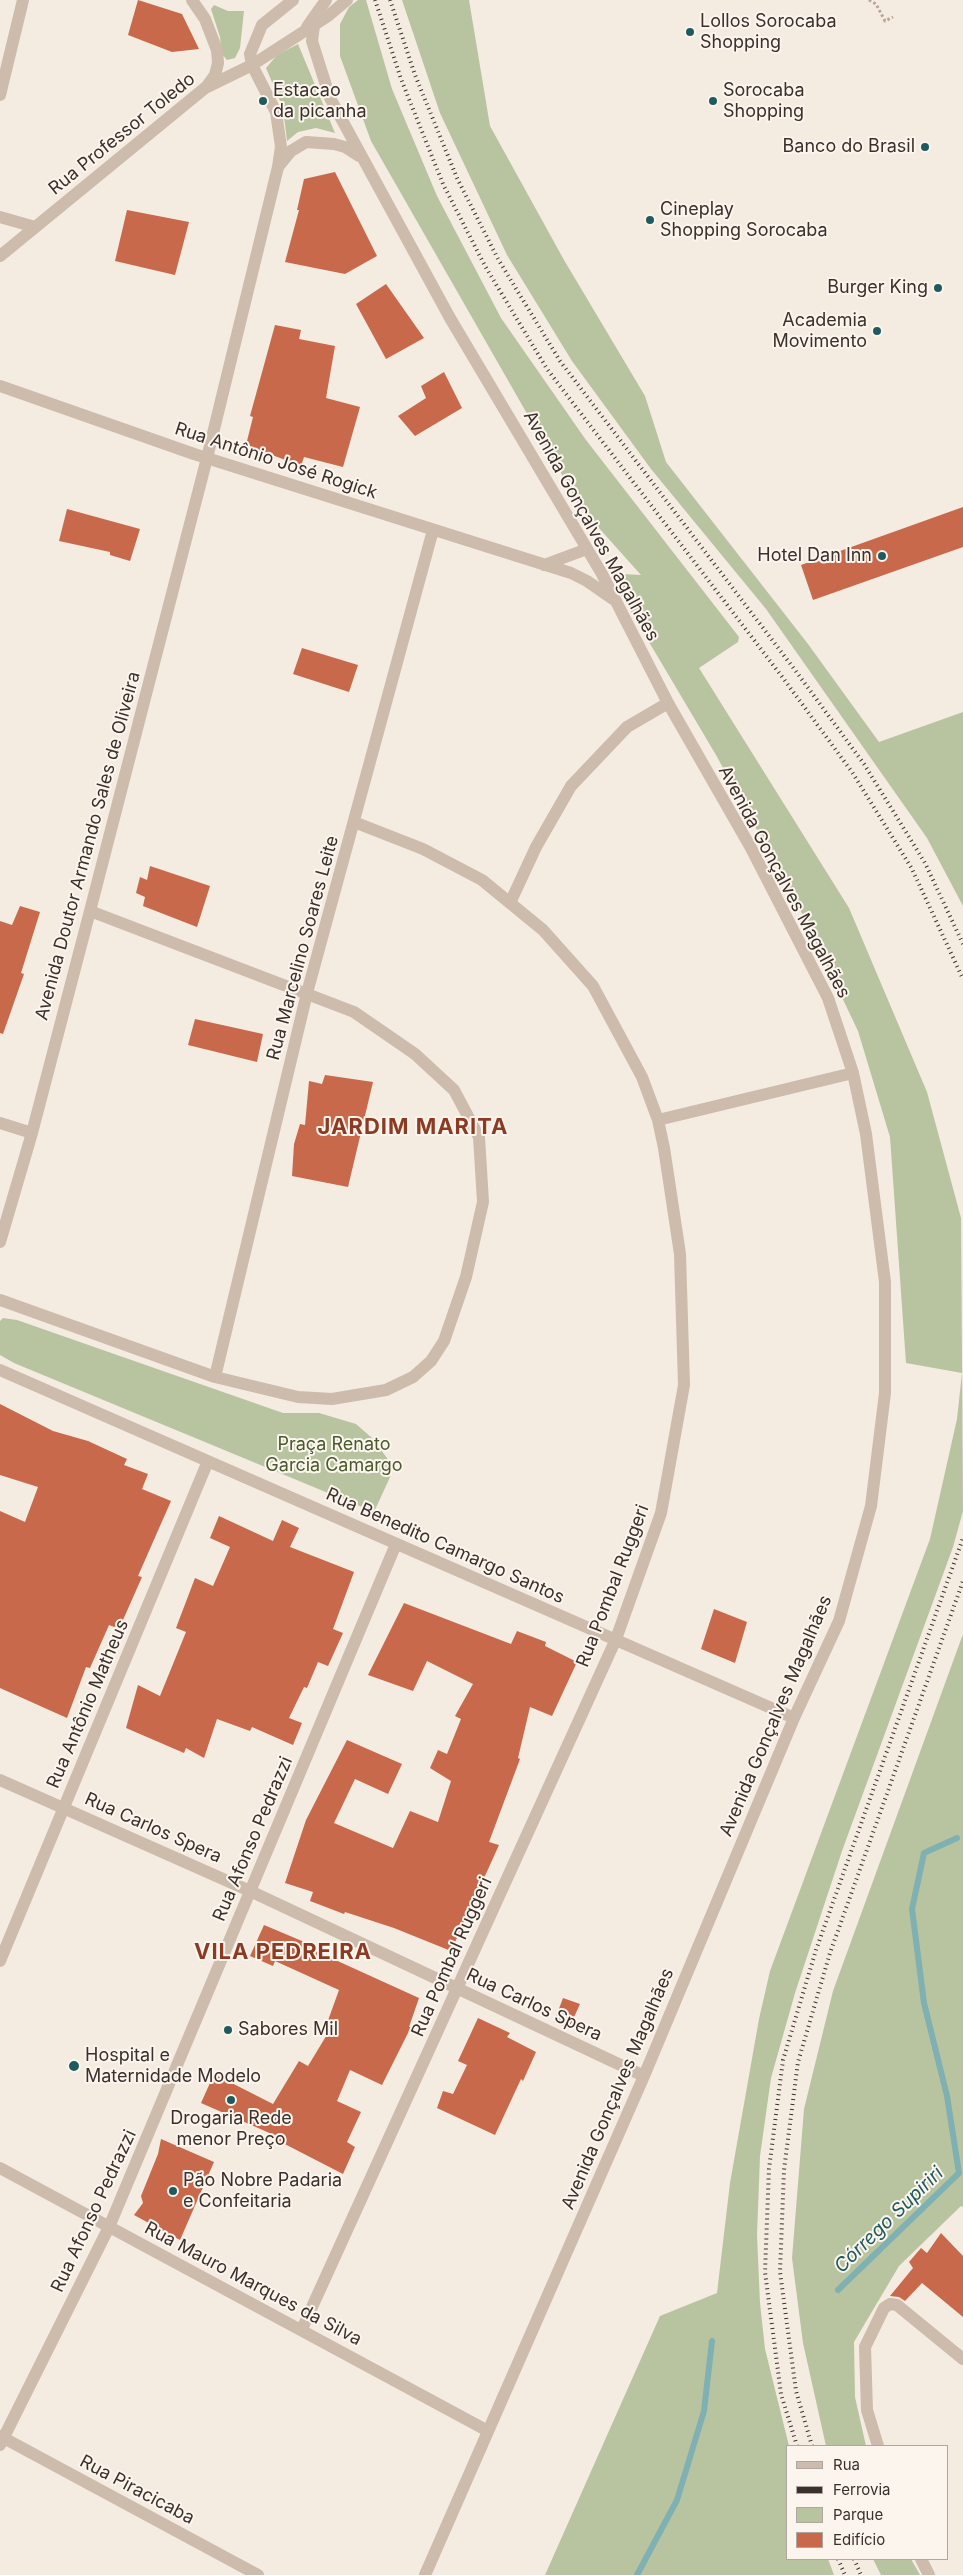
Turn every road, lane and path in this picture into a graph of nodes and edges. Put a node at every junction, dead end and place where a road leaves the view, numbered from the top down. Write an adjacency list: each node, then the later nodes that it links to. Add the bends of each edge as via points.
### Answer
1 (23, 0): 13 (street)
2 (192, 0): 12 (street, via 205,19 217,50 215,75)
3 (293, 0): 11 (street, via 262,25 250,54)
4 (326, 0): 9 (street)
5 (347, 0): 7 (street, Rua Professor Toledo)
6 (869, 0): 8 (path, via 876,4 885,21)
7 (328, 16): 9 (street, Rua Professor Toledo); 10 (street, Avenida Gonçalves Magalhães, via 320,32)
8 (893, 17)
9 (310, 25): 10 (street, Avenida Gonçalves Magalhães); 11 (street, Rua Professor Toledo)
10 (316, 60): 14 (street, Avenida Gonçalves Magalhães, via 330,98)
11 (252, 65): 12 (street, Rua Professor Toledo); 15 (street, Avenida Doutor Armando Sales de Oliveira, via 276,112 280,146)
12 (205, 88): 17 (street, Rua Professor Toledo)
13 (0, 95)
14 (361, 158): 15 (street, via 345,147 306,142 291,151); 22 (street, Avenida Gonçalves Magalhães, via 450,318)
15 (278, 167): 20 (street, Avenida Doutor Armando Sales de Oliveira)
16 (0, 217): 17 (street)
17 (35, 227): 18 (street, Rua Professor Toledo)
18 (0, 256)
19 (0, 386): 20 (street, Rua Antônio José Rogick)
20 (207, 458): 21 (street, Rua Antônio José Rogick); 28 (street, Avenida Doutor Armando Sales de Oliveira)
21 (433, 530): 23 (street, Rua Antônio José Rogick); 26 (street, Rua Marcelino Soares Leite)
22 (587, 548): 23 (street); 24 (street, Avenida Gonçalves Magalhães)
23 (544, 565): 24 (street, Rua Antônio José Rogick, via 587,580)
24 (616, 601): 25 (street, Avenida Gonçalves Magalhães)
25 (668, 703): 27 (street, via 628,727 571,786 536,846); 30 (street, Avenida Gonçalves Magalhães, via 751,848 828,998)
26 (354, 822): 27 (street, Rua Pombal Ruggeri, via 423,849 482,880); 29 (street, Rua Marcelino Soares Leite)
27 (510, 903): 31 (street, Rua Pombal Ruggeri, via 543,930 593,986 642,1077)
28 (90, 910): 29 (street); 33 (street, Avenida Doutor Armando Sales de Oliveira)
29 (307, 992): 37 (street, Rua Marcelino Soares Leite); 37 (street, via 354,1012 415,1054 454,1090 479,1137 480,1146 483,1202 466,1277 444,1342 431,1361 413,1377 386,1390 332,1399 298,1397)
30 (853, 1073): 31 (street); 41 (street, Avenida Gonçalves Magalhães, via 866,1134 885,1282 885,1394 871,1506 839,1621)
31 (658, 1120): 40 (street, Rua Pombal Ruggeri, via 680,1254 684,1385 661,1513)
32 (0, 1123): 33 (street)
33 (32, 1133): 34 (street, Avenida Doutor Armando Sales de Oliveira)
34 (0, 1242)
35 (0, 1300): 37 (street)
36 (0, 1370): 38 (street, Rua Benedito Camargo Santos)
37 (215, 1378)
38 (208, 1460): 39 (street, Rua Benedito Camargo Santos); 43 (street, Rua Antônio Matheus)
39 (396, 1544): 40 (street, Rua Benedito Camargo Santos); 44 (street, Rua Afonso Pedrazzi)
40 (616, 1639): 41 (street, Rua Benedito Camargo Santos); 46 (street, Rua Pombal Ruggeri)
41 (794, 1718): 47 (street, Avenida Gonçalves Magalhães)
42 (0, 1780): 43 (street, Rua Carlos Spera)
43 (64, 1807): 44 (street, Rua Carlos Spera); 45 (street, Rua Antônio Matheus)
44 (250, 1891): 46 (street, Rua Carlos Spera); 49 (street, Rua Afonso Pedrazzi)
45 (0, 1961)
46 (458, 1988): 47 (street, Rua Carlos Spera); 50 (street, Rua Pombal Ruggeri)
47 (644, 2076): 52 (street, Avenida Gonçalves Magalhães)
48 (0, 2168): 49 (street, Rua Mauro Marques da Silva)
49 (109, 2227): 50 (street, Rua Mauro Marques da Silva); 53 (street, Rua Afonso Pedrazzi)
50 (302, 2329): 52 (street, Rua Mauro Marques da Silva)
51 (963, 2360): 54 (street, via 897,2305 890,2304 884,2308 864,2347 867,2410)
52 (488, 2431): 57 (street, Avenida Gonçalves Magalhães)
53 (1, 2440): 56 (street, Rua Piracicaba)
54 (878, 2445)
55 (922, 2560): 58 (street)
56 (258, 2575)
57 (425, 2575)
58 (929, 2575)

